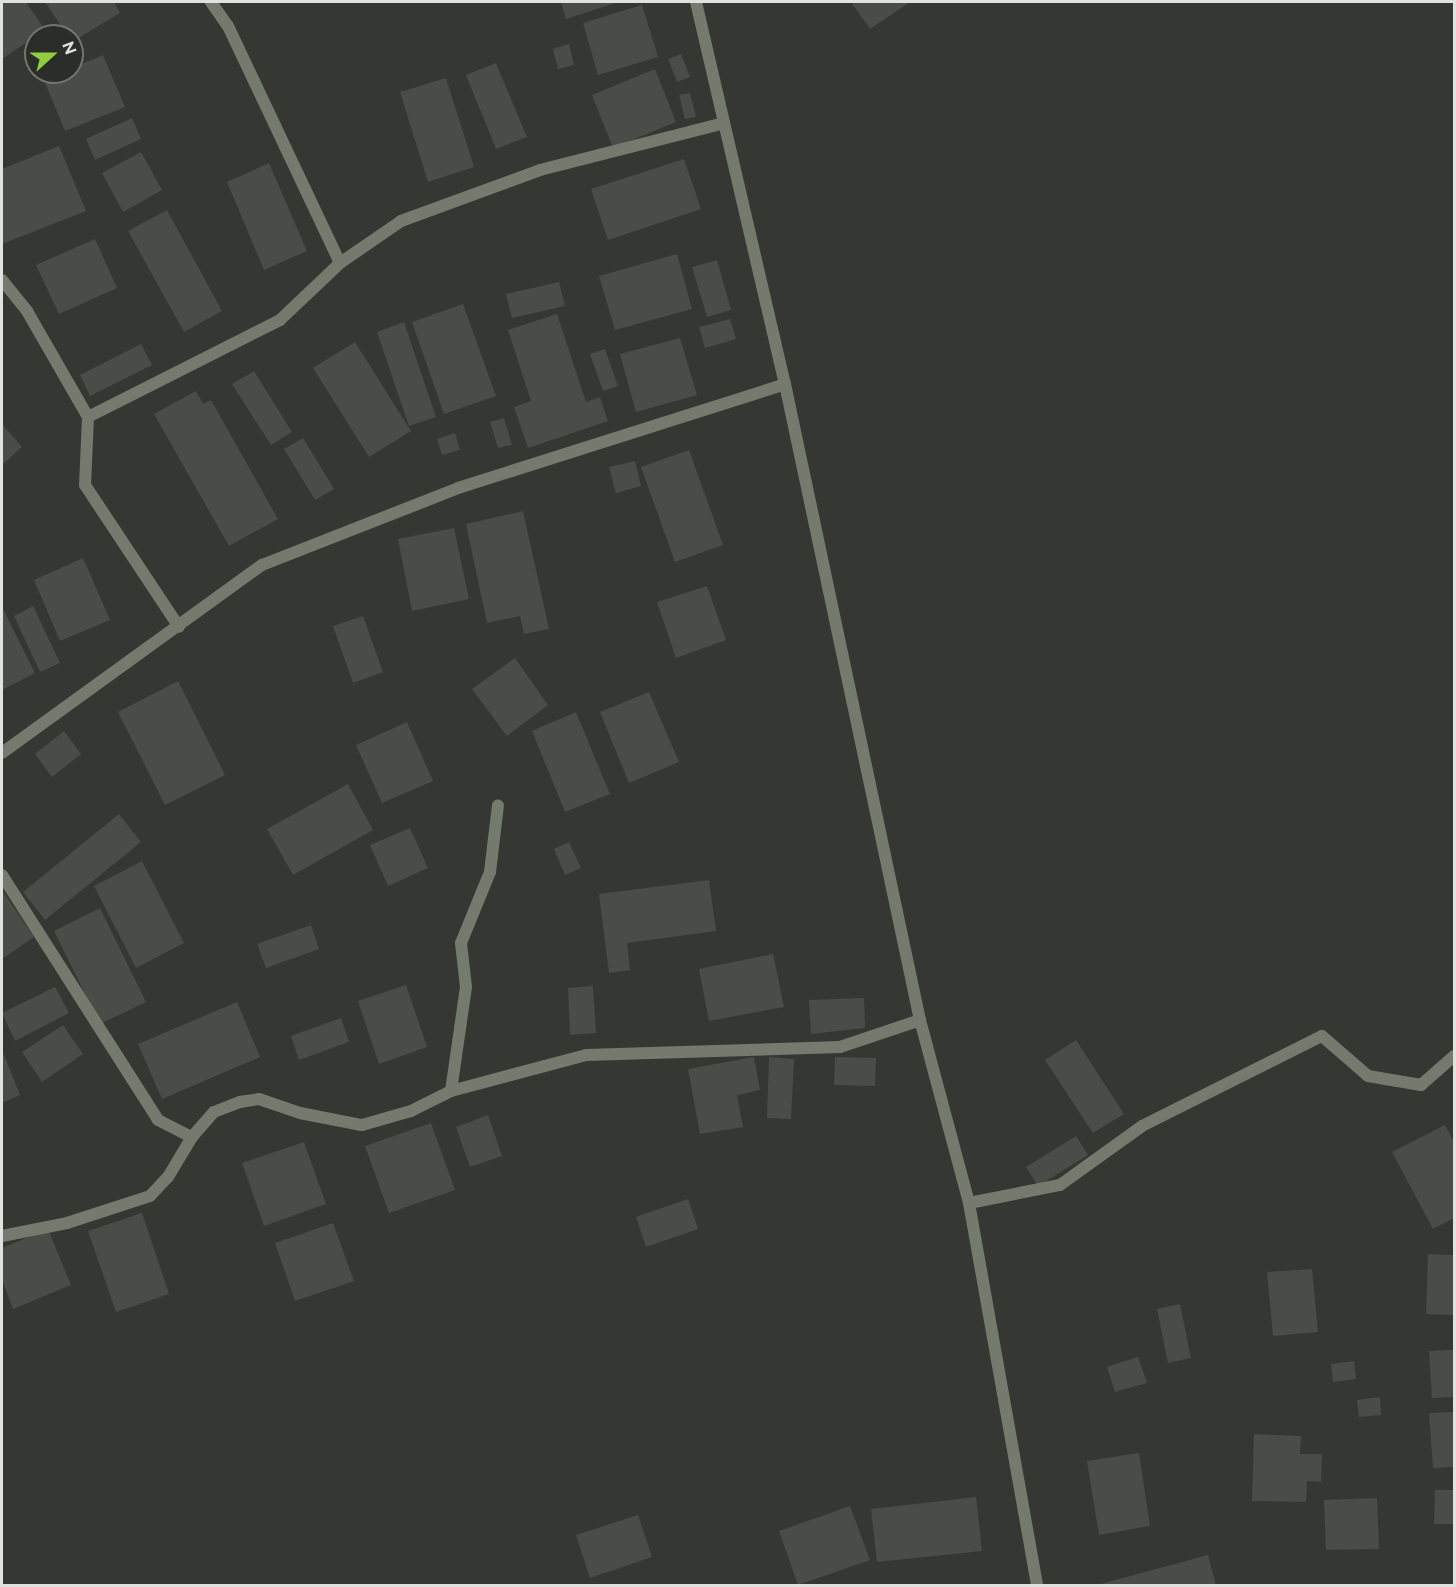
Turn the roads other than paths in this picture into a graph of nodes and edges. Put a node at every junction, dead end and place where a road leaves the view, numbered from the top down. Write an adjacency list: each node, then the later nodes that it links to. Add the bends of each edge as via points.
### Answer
1 (211, 2): 4 (street, via 248,67)
2 (696, 2): 3 (street)
3 (724, 123): 4 (street, via 540,170 468,194 401,221); 6 (street)
4 (340, 263): 7 (street, via 304,292 280,320)
5 (2, 280): 7 (street, via 27,311)
6 (785, 384): 8 (street, via 458,488 304,546 262,565); 12 (street)
7 (88, 417): 8 (street, via 85,485)
8 (179, 627): 9 (street)
9 (2, 753)
10 (498, 806): 14 (street, via 490,872 462,944 466,987)
11 (2, 875): 15 (street, via 158,1120)
12 (920, 1020): 14 (street, via 840,1047 586,1055); 16 (street)
13 (1455, 1056): 16 (street, via 1421,1085 1368,1076 1322,1036 1142,1126 1060,1185)
14 (451, 1090): 15 (street, via 411,1111 362,1125 300,1113 259,1099 240,1102 214,1112)
15 (192, 1137): 17 (street, via 168,1177 150,1196 67,1223)
16 (969, 1203): 18 (street)
17 (2, 1236)
18 (1037, 1586)

